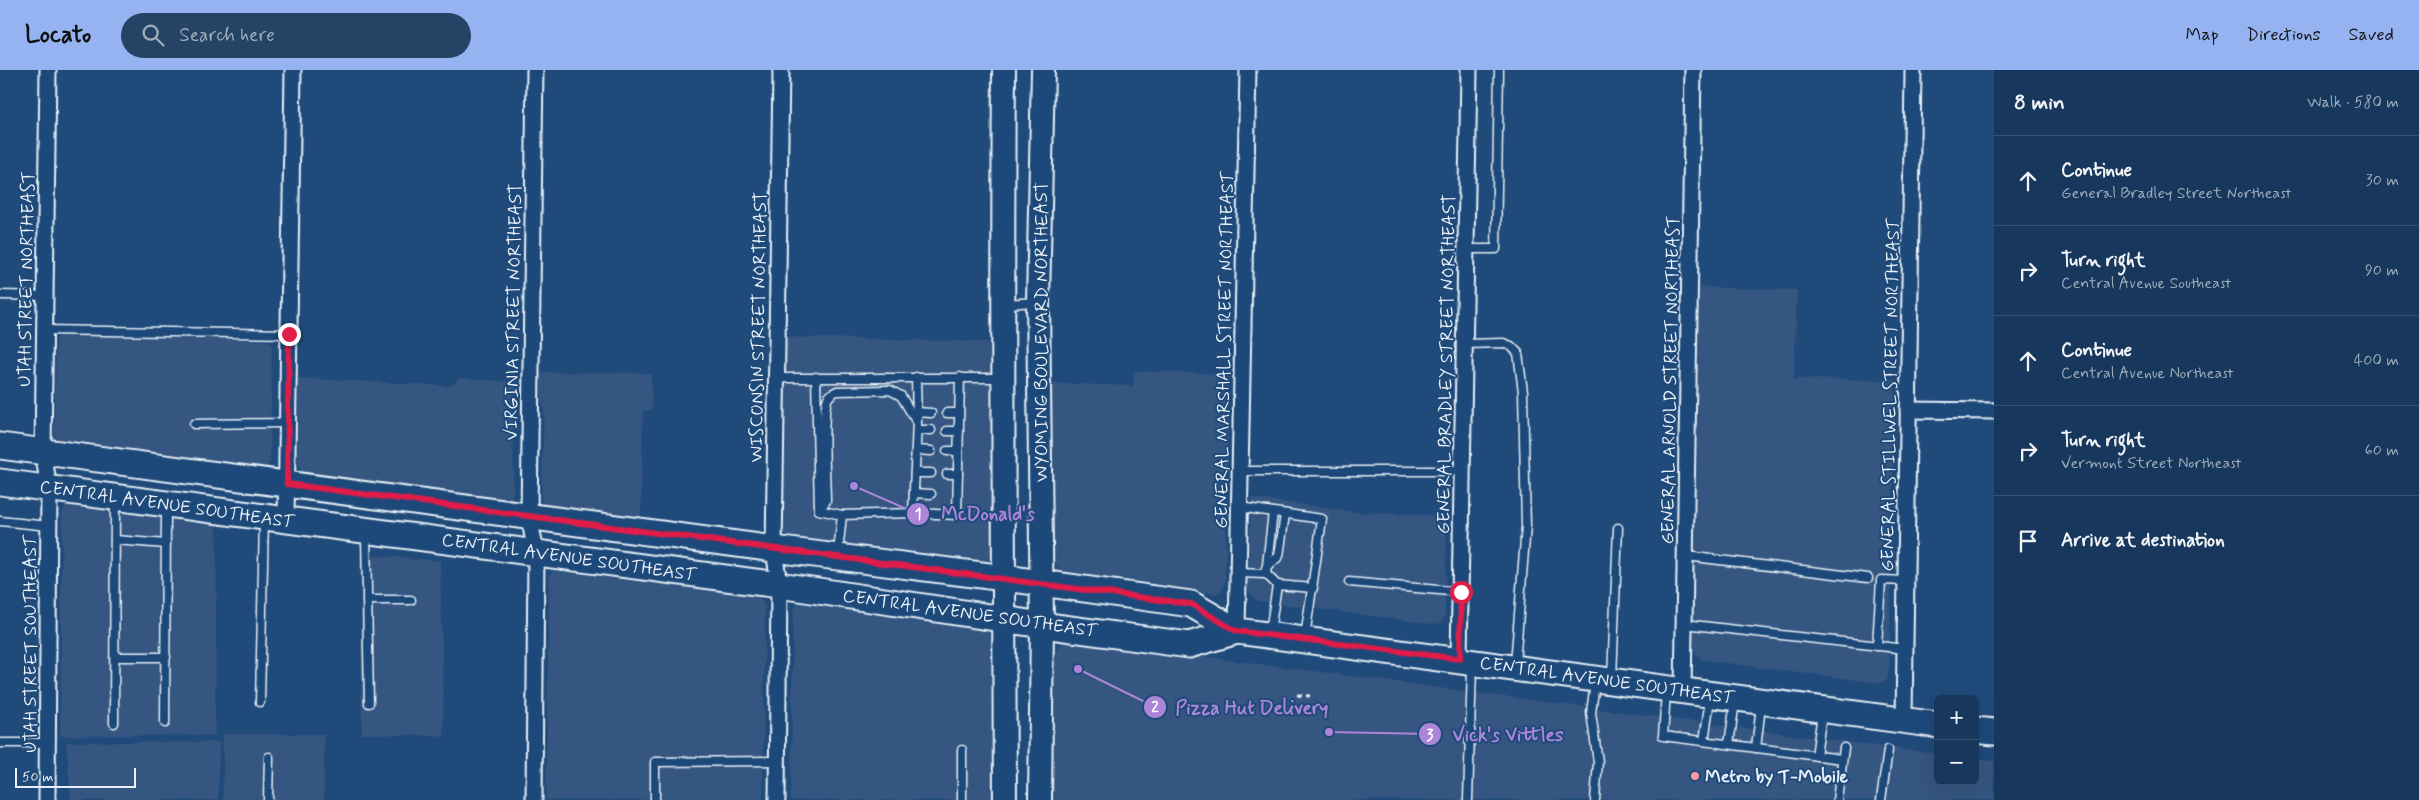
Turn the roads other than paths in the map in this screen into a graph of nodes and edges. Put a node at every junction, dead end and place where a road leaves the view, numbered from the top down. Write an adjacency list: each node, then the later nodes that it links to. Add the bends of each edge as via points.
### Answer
1 (48, 70): 16 (street, UTAH STREET NORTHEAST)
2 (292, 70): 20 (street)
3 (535, 70): 66 (street, VIRGINIA STREET NORTHEAST)
4 (781, 70): 25 (street, WISCONSIN STREET NORTHEAST)
5 (1004, 70): 18 (main road, WYOMING BOULEVARD NORTHEAST)
6 (1028, 70): 13 (main road, via 1030,95)
7 (1043, 70): 13 (main road, WYOMING BOULEVARD NORTHEAST)
8 (1248, 70): 45 (street, GENERAL MARSHALL STREET NORTHEAST)
9 (1469, 70): 14 (street, GENERAL BRADLEY STREET NORTHEAST)
10 (1499, 70): 14 (lane, via 1496,249)
11 (1694, 70): 76 (street, GENERAL ARNOLD STREET NORTHEAST)
12 (1913, 70): 27 (street, GENERAL STILLWEL STREET NORTHEAST)
13 (1043, 110): 17 (main road, WYOMING BOULEVARD NORTHEAST)
14 (1466, 249): 21 (street, GENERAL BRADLEY STREET NORTHEAST)
15 (0, 295): 16 (lane)
16 (45, 296): 19 (street, UTAH STREET NORTHEAST)
17 (1038, 302): 18 (lane); 84 (main road, WYOMING BOULEVARD NORTHEAST)
18 (1002, 304): 26 (main road, WYOMING BOULEVARD NORTHEAST)
19 (44, 330): 20 (lane); 44 (street, UTAH STREET NORTHEAST)
20 (289, 334): 33 (street)
21 (1465, 344): 46 (street, GENERAL BRADLEY STREET NORTHEAST); 102 (lane, via 1503,344 1511,346 1518,354 1523,392 1526,526)
22 (816, 377): 23 (lane); 25 (lane); 61 (lane)
23 (916, 377): 24 (lane); 29 (lane)
24 (960, 377): 26 (lane); 32 (lane)
25 (776, 378): 74 (street, WISCONSIN STREET NORTHEAST)
26 (1003, 378): 80 (main road, WYOMING BOULEVARD NORTHEAST)
27 (1908, 410): 28 (street); 82 (street, GENERAL STILLWEL STREET NORTHEAST)
28 (1994, 411)
29 (917, 412): 30 (lane); 35 (lane)
30 (931, 413)
31 (947, 413): 32 (lane)
32 (959, 413): 38 (lane)
33 (288, 423): 34 (lane); 52 (street)
34 (194, 424)
35 (917, 426): 36 (lane); 40 (lane); 61 (lane, via 901,396 890,390 837,391 830,395 825,423 826,501)
36 (931, 430)
37 (947, 431): 38 (lane)
38 (959, 431): 43 (lane)
39 (0, 446): 44 (main road)
40 (916, 450): 41 (lane); 47 (lane)
41 (931, 451)
42 (947, 451): 43 (lane)
43 (958, 451): 50 (lane)
44 (42, 452): 52 (main road); 53 (street, UTAH STREET NORTHEAST)
45 (1239, 471): 46 (lane); 60 (street, GENERAL MARSHALL STREET NORTHEAST)
46 (1463, 471): 88 (street, GENERAL BRADLEY STREET NORTHEAST)
47 (915, 473): 48 (lane); 54 (lane)
48 (931, 474)
49 (947, 474): 50 (lane)
50 (958, 474): 57 (lane)
51 (0, 482): 53 (main road, CENTRAL AVENUE SOUTHEAST)
52 (287, 484): 66 (main road); 67 (street)
53 (49, 488): 58 (main road, CENTRAL AVENUE SOUTHEAST); 69 (street, UTAH STREET SOUTHEAST)
54 (914, 493): 55 (lane); 63 (lane)
55 (931, 494)
56 (947, 494): 57 (lane)
57 (958, 494): 63 (lane, via 957,515)
58 (115, 497): 59 (main road, CENTRAL AVENUE SOUTHEAST); 72 (lane)
59 (166, 504): 67 (main road, CENTRAL AVENUE SOUTHEAST); 73 (lane)
60 (1239, 506): 62 (lane); 79 (street, GENERAL MARSHALL STREET NORTHEAST)
61 (819, 510): 65 (lane)
62 (1274, 512): 64 (lane); 78 (lane)
63 (913, 513): 65 (lane)
64 (1284, 514): 78 (lane, via 1279,556); 87 (lane, via 1322,520)
65 (842, 515): 77 (lane)
66 (529, 516): 74 (main road); 75 (street, VIRGINIA STREET NORTHEAST)
67 (275, 518): 71 (main road, CENTRAL AVENUE SOUTHEAST); 108 (lane)
68 (0, 521): 69 (lane)
69 (49, 526): 118 (street, UTAH STREET SOUTHEAST)
70 (1618, 528): 103 (lane)
71 (366, 530): 75 (main road, CENTRAL AVENUE SOUTHEAST); 89 (lane)
72 (115, 540): 73 (lane); 99 (lane)
73 (166, 544): 100 (lane)
74 (774, 549): 77 (main road); 85 (street, WISCONSIN STREET NORTHEAST)
75 (536, 553): 85 (main road, CENTRAL AVENUE SOUTHEAST); 131 (street, VIRGINIA STREET NORTHEAST)
76 (1686, 556): 81 (lane); 92 (street, GENERAL ARNOLD STREET NORTHEAST)
77 (837, 557): 80 (main road)
78 (1266, 571): 79 (lane); 86 (lane)
79 (1238, 573): 94 (street, GENERAL MARSHALL STREET NORTHEAST)
80 (1005, 578): 84 (main road); 91 (main road, WYOMING BOULEVARD NORTHEAST)
81 (1868, 578)
82 (1906, 581): 97 (lane, via 1881,580); 98 (street, GENERAL STILLWEL STREET NORTHEAST)
83 (1349, 582): 88 (lane)
84 (1040, 584): 93 (main road, WYOMING BOULEVARD NORTHEAST); 94 (main road, via 1191,604)
85 (779, 585): 91 (main road, CENTRAL AVENUE SOUTHEAST); 128 (street, WISCONSIN STREET NORTHEAST)
86 (1277, 585): 87 (lane); 95 (lane)
87 (1314, 588): 96 (lane)
88 (1461, 592): 101 (street, GENERAL BRADLEY STREET NORTHEAST)
89 (367, 600): 90 (lane); 109 (lane)
90 (411, 600)
91 (1005, 618): 93 (main road, CENTRAL AVENUE SOUTHEAST); 135 (main road, WYOMING BOULEVARD NORTHEAST)
92 (1684, 624): 97 (lane); 104 (street, GENERAL ARNOLD STREET NORTHEAST)
93 (1042, 625): 94 (main road, CENTRAL AVENUE SOUTHEAST, via 1189,645); 136 (main road, WYOMING BOULEVARD NORTHEAST)
94 (1236, 631): 95 (main road, CENTRAL AVENUE SOUTHEAST)
95 (1269, 636): 96 (main road, CENTRAL AVENUE SOUTHEAST)
96 (1304, 640): 101 (main road, CENTRAL AVENUE SOUTHEAST)
97 (1877, 646): 98 (lane)
98 (1906, 649): 111 (street, GENERAL STILLWEL STREET NORTHEAST)
99 (115, 657): 100 (lane); 112 (lane)
100 (166, 657): 113 (lane)
101 (1466, 660): 102 (main road, CENTRAL AVENUE SOUTHEAST); 137 (lane)
102 (1514, 667): 103 (main road, CENTRAL AVENUE SOUTHEAST)
103 (1604, 679): 104 (main road, CENTRAL AVENUE SOUTHEAST); 138 (lane, via 1591,713 1598,762)
104 (1675, 689): 105 (main road, CENTRAL AVENUE SOUTHEAST); 117 (lane, via 1662,736)
105 (1710, 694): 106 (main road, CENTRAL AVENUE SOUTHEAST); 117 (lane)
106 (1736, 698): 107 (main road, CENTRAL AVENUE SOUTHEAST); 120 (lane)
107 (1761, 701): 110 (main road, CENTRAL AVENUE SOUTHEAST); 121 (lane)
108 (260, 702)
109 (369, 703)
110 (1823, 709): 111 (main road, CENTRAL AVENUE SOUTHEAST); 125 (lane)
111 (1904, 720): 114 (main road, CENTRAL AVENUE SOUTHEAST)
112 (114, 723)
113 (166, 723)
114 (1934, 724)
115 (1979, 730): 116 (main road)
116 (1994, 732)
117 (1704, 741): 120 (lane)
118 (48, 743): 119 (lane); 129 (street, UTAH STREET SOUTHEAST)
119 (0, 744)
120 (1729, 744): 121 (lane)
121 (1756, 748): 125 (lane)
122 (1844, 748): 127 (lane)
123 (962, 750): 134 (lane)
124 (1888, 750): 140 (lane)
125 (1816, 756): 127 (lane)
126 (269, 757): 130 (lane)
127 (1842, 759): 139 (lane)
128 (778, 761): 132 (lane, via 655,762); 133 (street, WISCONSIN STREET NORTHEAST)
129 (48, 800)
130 (268, 800)
131 (534, 800)
132 (655, 800)
133 (777, 800)
134 (962, 800)
135 (1005, 800)
136 (1040, 800)
137 (1468, 800)
138 (1595, 800)
139 (1837, 800)
140 (1881, 800)

